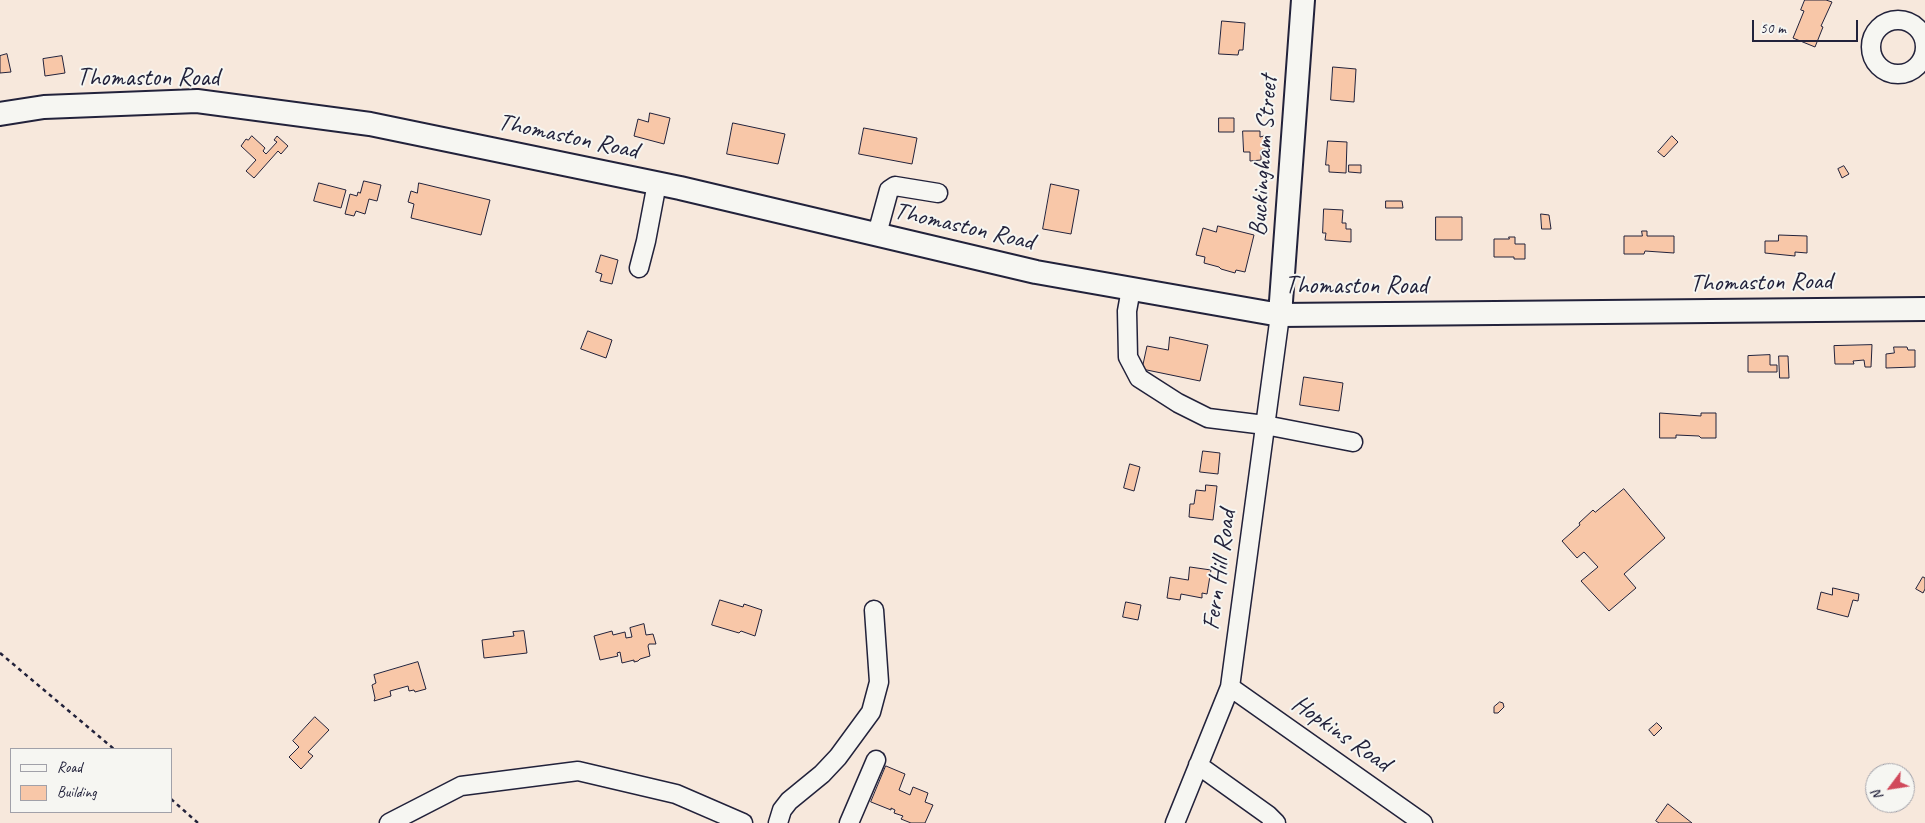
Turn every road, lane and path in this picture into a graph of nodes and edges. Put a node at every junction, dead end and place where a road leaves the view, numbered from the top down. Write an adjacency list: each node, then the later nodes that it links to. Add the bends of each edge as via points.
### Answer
1 (1303, 0): 9 (main road, Buckingham Street)
2 (0, 114): 3 (main road, Thomaston Road, via 44,107 197,101 370,124)
3 (657, 183): 5 (main road, Thomaston Road); 6 (street)
4 (938, 194): 5 (street, via 895,186 889,190)
5 (878, 234): 7 (main road, Thomaston Road, via 1036,272)
6 (639, 268)
7 (1131, 289): 9 (main road, Thomaston Road); 10 (street, via 1127,311 1128,357 1139,378 1208,418)
8 (1925, 309): 9 (main road, Thomaston Road)
9 (1280, 315): 10 (street, Fern Hill Road)
10 (1265, 425): 11 (street); 14 (street, Fern Hill Road)
11 (1353, 442)
12 (874, 610): 22 (street, via 878,682 871,712 838,757 789,801)
13 (0, 653): 15 (path)
14 (1230, 687): 17 (street, Fern Hill Road); 26 (street, Hopkins Road)
15 (113, 748)
16 (876, 760): 23 (street)
17 (1198, 764): 24 (street, Fern Hill Road); 25 (street)
18 (172, 800): 19 (path)
19 (198, 823)
20 (389, 823): 21 (street, via 461,786 578,771 676,794)
21 (743, 823)
22 (778, 823)
23 (849, 823)
24 (1175, 823)
25 (1276, 823)
26 (1423, 823)

